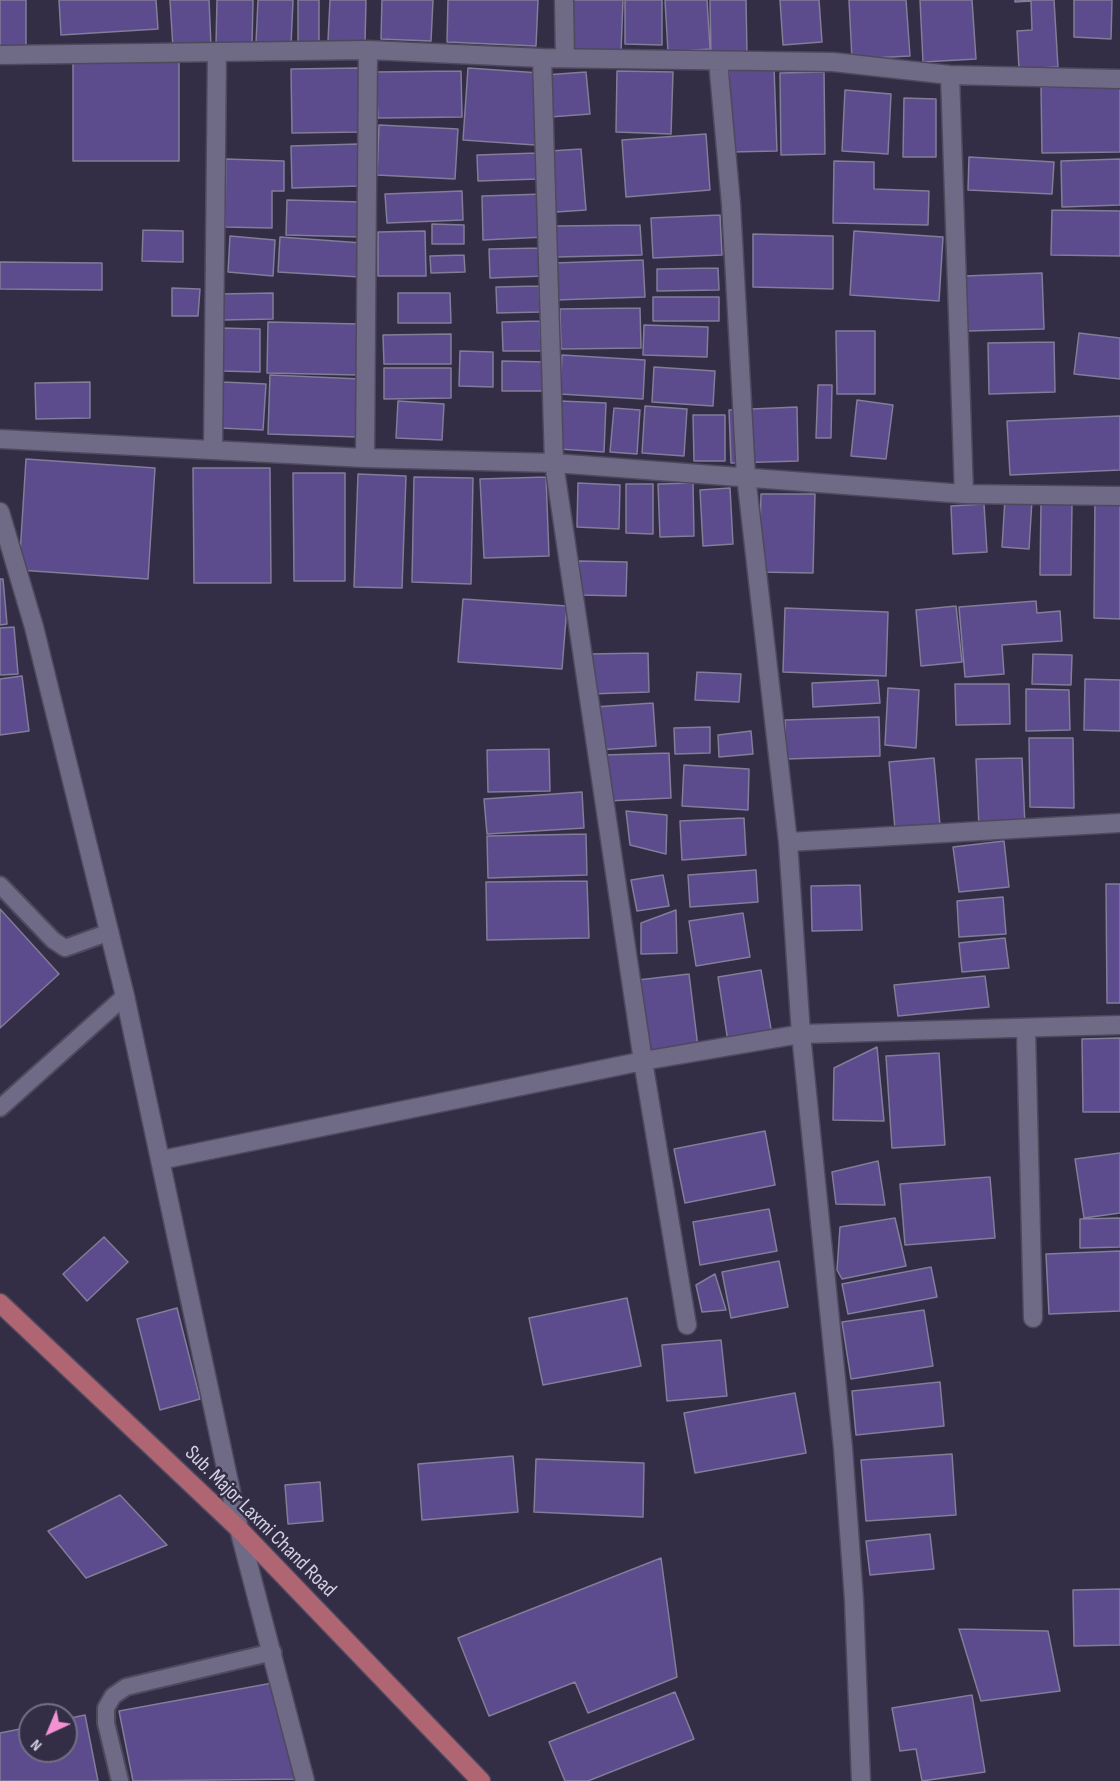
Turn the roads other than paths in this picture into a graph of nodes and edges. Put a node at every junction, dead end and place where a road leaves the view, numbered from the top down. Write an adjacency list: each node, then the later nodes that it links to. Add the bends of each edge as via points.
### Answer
1 (564, 0): 6 (street)
2 (368, 50): 3 (street); 5 (street); 12 (street)
3 (217, 52): 4 (street); 11 (street)
4 (0, 55)
5 (543, 58): 6 (street); 13 (street)
6 (565, 58): 7 (street)
7 (718, 61): 8 (street, via 833,62); 14 (street, via 731,204)
8 (950, 75): 9 (street); 15 (street)
9 (1120, 80)
10 (0, 439): 11 (street)
11 (213, 450): 12 (street)
12 (365, 458): 13 (street)
13 (554, 464): 14 (street); 26 (street)
14 (746, 476): 15 (street); 19 (street)
15 (964, 494): 16 (street)
16 (1120, 496)
17 (0, 512): 21 (street, via 34,627)
18 (1120, 823): 19 (street)
19 (788, 842): 25 (street)
20 (0, 885): 21 (lane, via 65,948)
21 (110, 932): 22 (street)
22 (125, 996): 27 (lane); 28 (street)
23 (1120, 1025): 24 (street)
24 (1026, 1029): 25 (street); 30 (street)
25 (801, 1034): 26 (street); 37 (street, via 843,1448)
26 (643, 1061): 28 (street); 31 (street)
27 (0, 1108)
28 (161, 1160): 32 (street)
29 (0, 1303): 32 (main road, Sub. Major Laxmi Chand Road)
30 (1033, 1318)
31 (687, 1325)
32 (239, 1529): 33 (street); 36 (main road, Sub. Major Laxmi Chand Road)
33 (273, 1652): 34 (lane, via 126,1687 113,1696 106,1708 106,1723); 35 (street)
34 (120, 1781)
35 (306, 1781)
36 (481, 1781)
37 (861, 1781)

